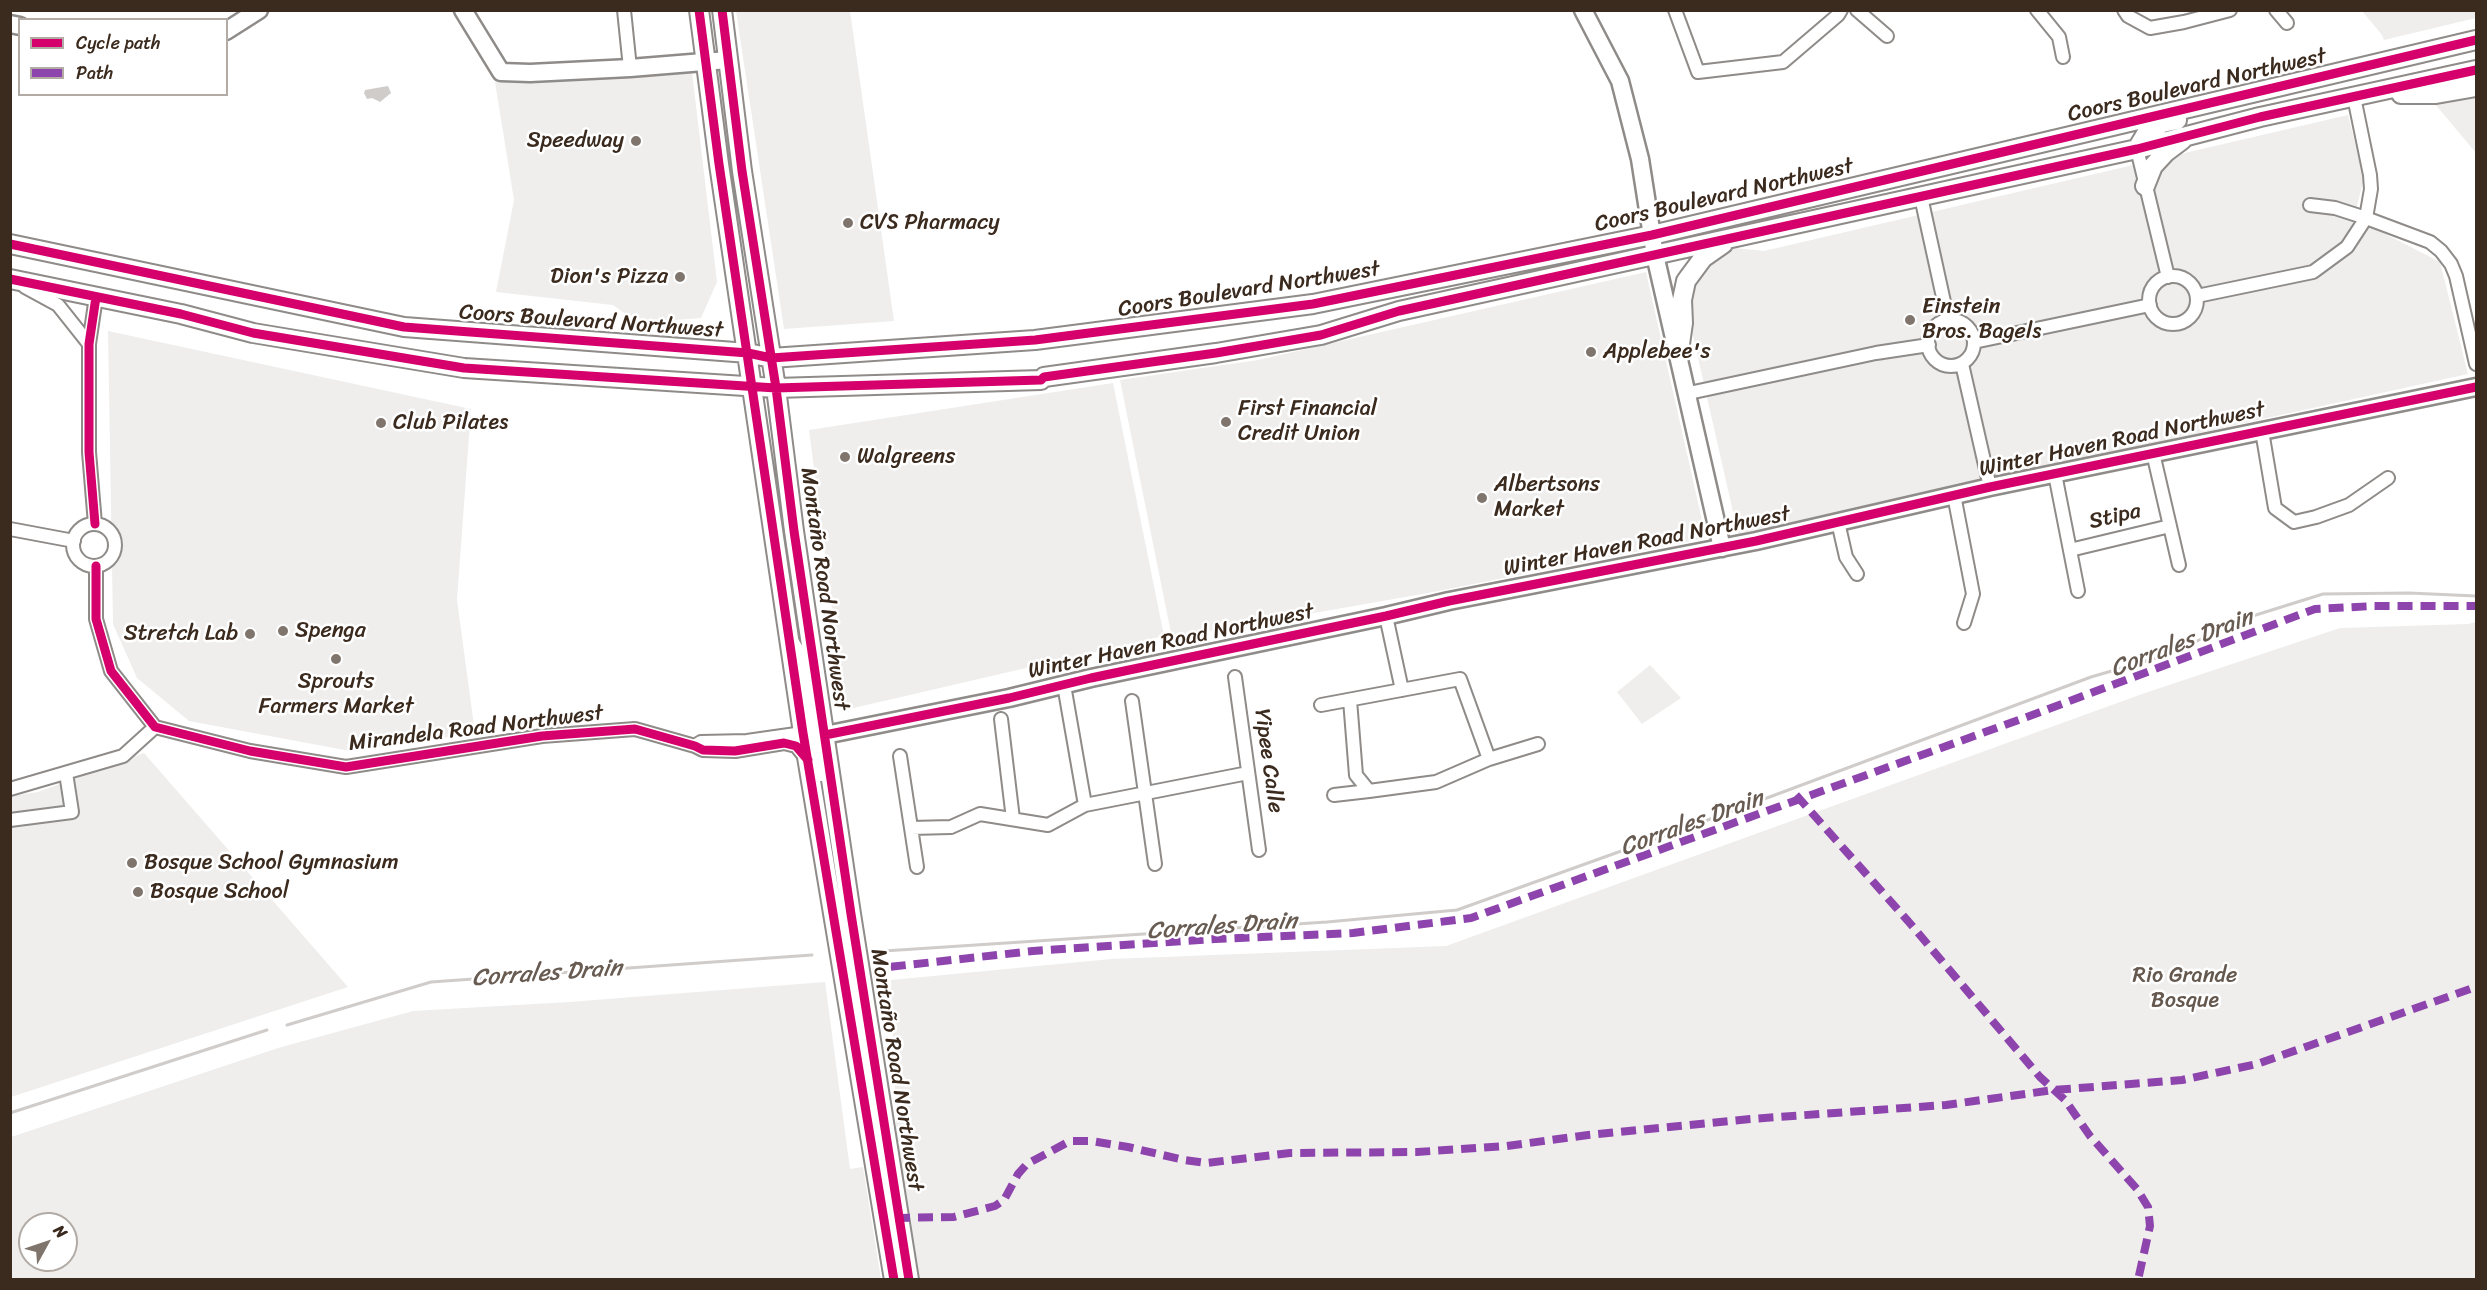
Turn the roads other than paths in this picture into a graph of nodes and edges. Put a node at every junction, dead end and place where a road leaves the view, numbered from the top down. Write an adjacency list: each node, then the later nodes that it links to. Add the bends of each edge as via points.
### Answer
1 (259, 10): 15 (street)
2 (463, 10): 22 (street, via 501,72)
3 (624, 10): 22 (street)
4 (699, 10): 20 (main road, Montaño Road Northwest)
5 (722, 10): 19 (main road, Montaño Road Northwest)
6 (1583, 10): 32 (street, via 1620,81 1640,159)
7 (1675, 10): 8 (street, via 1698,72 1783,62)
8 (1841, 10)
9 (1857, 10): 16 (street)
10 (2037, 10): 18 (street, via 2060,37)
11 (2124, 10): 12 (street, via 2150,28)
12 (2230, 10)
13 (2276, 10): 14 (street)
14 (2287, 23)
15 (228, 29)
16 (1887, 36)
17 (2476, 40): 21 (main road, Coors Boulevard Northwest)
18 (2063, 57)
19 (728, 60): 20 (street); 47 (main road, Montaño Road Northwest)
20 (706, 63): 22 (street); 46 (main road, Montaño Road Northwest)
21 (2362, 67): 27 (main road, via 2335,82 2162,123 2141,139); 32 (main road, Coors Boulevard Northwest)
22 (630, 68)
23 (2476, 70): 25 (main road, Coors Boulevard Northwest)
24 (2476, 87): 25 (main road, via 2436,94)
25 (2362, 95): 26 (main road, Coors Boulevard Northwest); 31 (street, via 2370,175)
26 (2189, 135): 27 (main road, Coors Boulevard Northwest); 28 (main road, via 2153,166)
27 (2137, 149): 28 (street); 29 (main road, Coors Boulevard Northwest)
28 (2145, 186): 36 (street)
29 (1921, 197): 33 (main road, Coors Boulevard Northwest); 41 (street)
30 (2310, 205): 31 (street)
31 (2366, 218): 38 (street, via 2347,247 2313,272); 49 (street, via 2430,242 2451,264)
32 (1652, 234): 35 (street); 47 (main road, Coors Boulevard Northwest, via 1313,304 1035,340)
33 (1735, 237): 35 (main road, Coors Boulevard Northwest); 45 (main road, via 1703,258 1686,281)
34 (10, 244): 46 (main road, Coors Boulevard Northwest, via 404,327)
35 (1655, 255): 45 (street); 52 (main road, Coors Boulevard Northwest, via 1399,311 1321,335 1041,380)
36 (2168, 277): 38 (street, via 2183,279); 40 (street, via 2155,285)
37 (11, 279): 39 (main road, Coors Boulevard Northwest); 43 (street, via 58,305)
38 (2197, 296): 40 (street, via 2189,318 2175,324 2160,320)
39 (96, 297): 43 (street); 50 (main road, Coors Boulevard Northwest, via 253,333 464,368)
40 (2150, 305): 42 (street)
41 (1948, 320): 42 (street, via 1967,326); 44 (street, via 1933,329)
42 (1974, 342): 48 (street, via 1971,355)
43 (89, 344): 61 (street, via 88,452)
44 (1929, 345): 48 (street, via 1941,364); 53 (street)
45 (1679, 351): 53 (street)
46 (748, 353): 47 (main road, Coors Boulevard Northwest); 50 (main road, Montaño Road Northwest)
47 (771, 358): 52 (main road, Montaño Road Northwest)
48 (1962, 364): 58 (street)
49 (2476, 364)
50 (753, 385): 52 (main road, Coors Boulevard Northwest); 73 (main road, Montaño Road Northwest)
51 (2476, 387): 54 (street, Winter Haven Road Northwest)
52 (776, 388): 83 (main road, Montaño Road Northwest)
53 (1689, 393): 65 (street)
54 (2262, 431): 55 (street, Winter Haven Road Northwest); 57 (street, via 2275,508 2294,522 2349,505)
55 (2153, 453): 56 (street, Winter Haven Road Northwest); 62 (street)
56 (2055, 474): 58 (street, Winter Haven Road Northwest); 66 (street)
57 (2388, 478)
58 (1990, 487): 59 (street, Winter Haven Road Northwest)
59 (1954, 495): 60 (street, Winter Haven Road Northwest); 72 (street, via 1973,594)
60 (1838, 522): 65 (street, Winter Haven Road Northwest); 69 (street, via 1846,557)
61 (95, 524): 64 (street, via 81,528); 68 (street, via 109,530 115,543 108,561)
62 (2170, 526): 66 (street, Stipa); 67 (street)
63 (10, 529): 64 (street)
64 (74, 541): 68 (street, via 77,558)
65 (1722, 548): 71 (street, Winter Haven Road Northwest)
66 (2070, 550): 70 (street)
67 (2180, 565)
68 (96, 566): 81 (street, via 96,619 111,671)
69 (1857, 574)
70 (2078, 591)
71 (1386, 616): 75 (street, Winter Haven Road Northwest); 76 (street)
72 (1965, 623)
73 (790, 641): 82 (main road, Montaño Road Northwest); 83 (street, via 803,663 814,729)
74 (1235, 677): 89 (street, Yipee Calle)
75 (1064, 685): 83 (street, Winter Haven Road Northwest); 95 (street)
76 (1402, 690): 77 (street); 87 (street, via 1460,679)
77 (1350, 700): 79 (street); 93 (street, via 1356,775)
78 (1132, 701): 92 (street)
79 (1321, 705)
80 (1001, 719): 96 (street)
81 (155, 727): 85 (street, Mirandela Road Northwest, via 250,751 346,767 542,736 635,729); 90 (street, via 123,756)
82 (803, 733): 85 (street, via 747,741 701,742); 88 (main road, Montaño Road Northwest); 99 (street, via 814,743 826,797)
83 (825, 735): 99 (main road, Montaño Road Northwest)
84 (1538, 744): 87 (street)
85 (695, 746): 88 (street, Mirandela Road Northwest, via 735,751 784,743 796,746)
86 (900, 756): 98 (street)
87 (1489, 759): 93 (street, via 1436,782)
88 (808, 760): 103 (main road, Montaño Road Northwest)
89 (1248, 772): 92 (street); 100 (street, Yipee Calle)
90 (66, 773): 91 (street); 97 (street, via 72,812)
91 (10, 789)
92 (1145, 791): 95 (street); 101 (street)
93 (1369, 791): 94 (street)
94 (1334, 795)
95 (1084, 805): 96 (street, via 1048,825)
96 (1013, 819): 98 (street, via 980,814 951,827)
97 (10, 820)
98 (911, 828): 102 (street)
99 (839, 829): 103 (main road, Montaño Road Northwest)
100 (1259, 850)
101 (1155, 864)
102 (917, 867)
103 (884, 1166): 104 (main road, Montaño Road Northwest); 105 (main road, Montaño Road Northwest)
104 (894, 1280)
105 (909, 1280)

